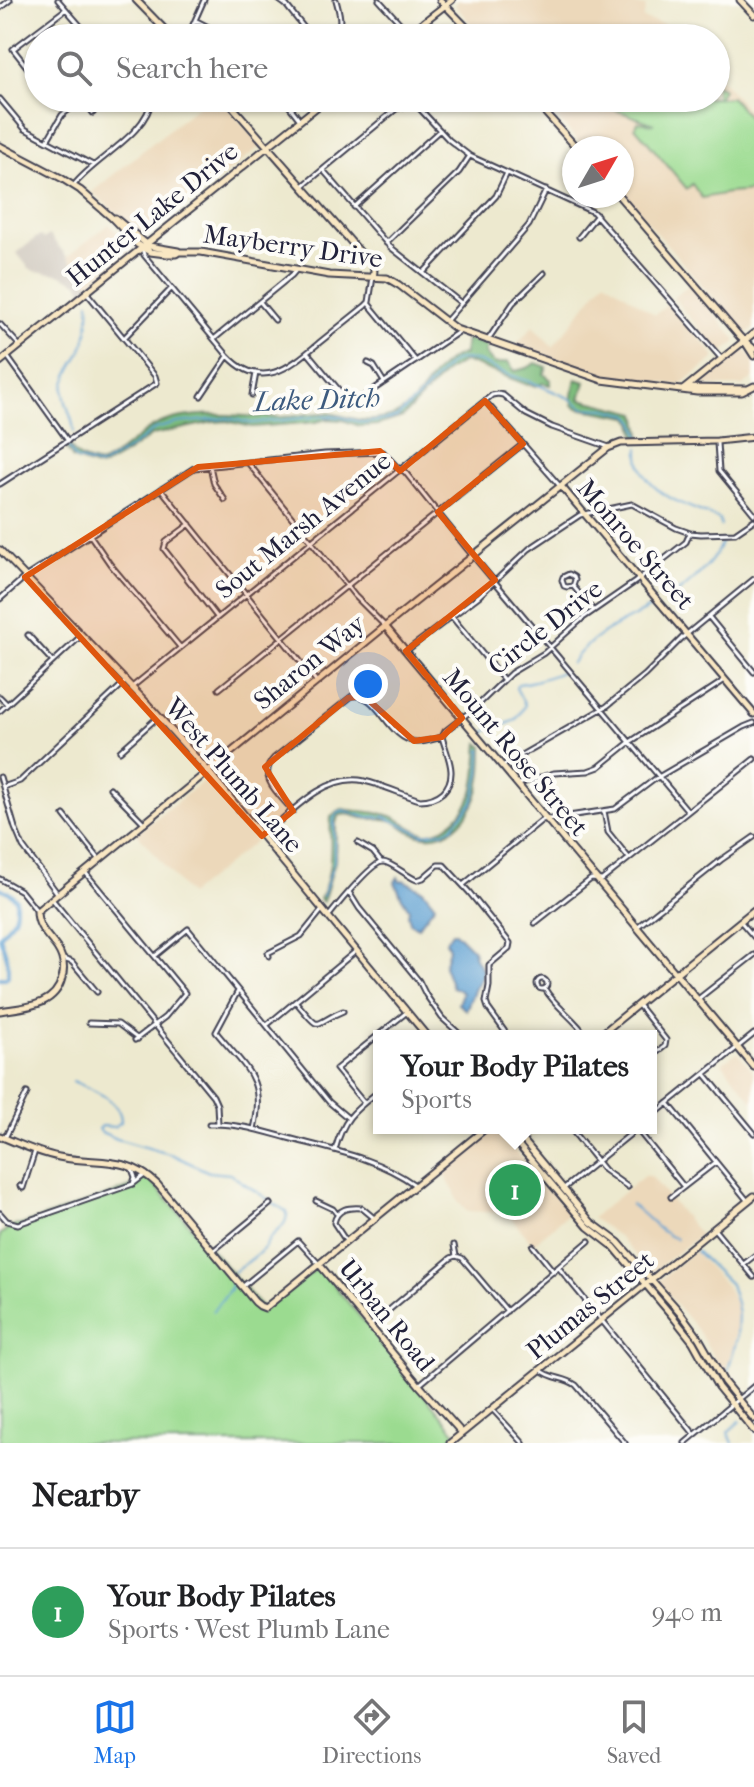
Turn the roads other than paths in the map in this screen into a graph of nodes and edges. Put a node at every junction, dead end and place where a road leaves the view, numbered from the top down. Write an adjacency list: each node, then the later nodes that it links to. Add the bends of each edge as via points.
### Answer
1 (10, 0): 11 (street)
2 (58, 0): 12 (street)
3 (136, 0): 17 (street)
4 (204, 0): 14 (street)
5 (279, 0): 20 (street)
6 (336, 0): 21 (street)
7 (379, 0): 22 (street)
8 (440, 0): 10 (street)
9 (740, 0): 13 (street)
10 (449, 2): 23 (street); 24 (street)
11 (0, 8)
12 (66, 9): 15 (street); 16 (street)
13 (754, 15)
14 (195, 20): 18 (street); 19 (street)
15 (46, 24)
16 (79, 24)
17 (159, 24)
18 (192, 24)
19 (203, 24)
20 (301, 24)
21 (339, 24)
22 (401, 24)
23 (421, 24)
24 (466, 24)
25 (24, 41): 26 (street, via 13,49)
26 (24, 63)
27 (0, 99): 39 (street, via 21,125)
28 (66, 112): 39 (street)
29 (148, 112): 43 (street)
30 (237, 112): 41 (street)
31 (294, 112): 36 (street)
32 (310, 112): 36 (street, Hunter Lake Drive)
33 (395, 112): 44 (street)
34 (423, 112): 37 (street)
35 (545, 112): 38 (street)
36 (300, 120): 41 (street, Hunter Lake Drive)
37 (440, 130): 42 (street); 49 (street)
38 (566, 136)
39 (47, 140): 43 (street)
40 (0, 146): 46 (street, Mayberry Drive)
41 (267, 147): 47 (street); 52 (street, Hunter Lake Drive)
42 (470, 156): 45 (street); 54 (street)
43 (93, 165): 46 (street)
44 (322, 170): 47 (street); 49 (street)
45 (507, 173): 48 (street); 59 (street, via 496,196)
46 (73, 186): 55 (street, Mayberry Drive)
47 (303, 186): 61 (street, via 373,264)
48 (546, 190): 51 (street); 66 (street, via 529,225)
49 (354, 207): 54 (street)
50 (629, 208): 75 (street)
51 (597, 215): 53 (street); 82 (street)
52 (156, 235): 55 (street, Hunter Lake Drive); 56 (street)
53 (579, 237)
54 (386, 243): 59 (street)
55 (143, 246): 56 (street, Mayberry Drive); 58 (street); 63 (street, Hunter Lake Drive)
56 (160, 252): 57 (street, Mayberry Drive, via 208,253); 58 (street, via 154,259)
57 (297, 269): 61 (street, Mayberry Drive); 64 (street)
58 (158, 270): 62 (street)
59 (423, 273): 66 (street)
60 (544, 273): 74 (street, via 513,303)
61 (373, 277): 65 (street); 68 (street, Mayberry Drive, via 399,285)
62 (172, 288): 72 (street); 73 (street)
63 (87, 293): 72 (street); 76 (street, Hunter Lake Drive)
64 (260, 301): 67 (street); 73 (street)
65 (368, 303): 78 (street); 83 (street)
66 (461, 303): 68 (street)
67 (275, 320)
68 (446, 322): 70 (street)
69 (0, 324): 76 (street)
70 (460, 331): 74 (street); 83 (street)
71 (754, 333): 75 (street)
72 (124, 338): 96 (street, via 158,381)
73 (214, 339): 80 (street)
74 (487, 341): 90 (street, via 594,378)
75 (744, 341): 77 (street); 81 (street); 82 (street)
76 (20, 346): 79 (street, Hunter Lake Drive)
77 (754, 349)
78 (308, 353): 86 (street, via 280,372); 88 (street, via 348,399 362,398)
79 (7, 356): 84 (street, Hunter Lake Drive); 96 (street)
80 (228, 356): 86 (street); 93 (street)
81 (754, 356)
82 (722, 359): 87 (street)
83 (416, 361): 88 (street)
84 (0, 362)
85 (368, 363): 88 (street)
86 (256, 373): 92 (street)
87 (701, 375): 90 (street); 91 (street)
88 (384, 382)
89 (753, 387): 90 (street, via 728,393); 91 (street)
90 (683, 389): 91 (street)
91 (704, 389)
92 (252, 395)
93 (201, 396)
94 (485, 401): 98 (street, Monroe Street); 99 (street, Sout Marsh Avenue, via 503,395 552,427); 102 (street, Sout Marsh Avenue)
95 (754, 437): 97 (street)
96 (68, 441): 103 (street)
97 (717, 441): 99 (street); 109 (street, via 719,471)
98 (523, 444): 104 (street, Monroe Street); 107 (street)
99 (609, 447): 104 (street, Sharon Way)
100 (248, 462): 101 (street); 102 (street, via 380,451); 113 (street, Mount Rose Street)
101 (210, 466): 105 (street, via 191,470); 106 (street)
102 (401, 469): 107 (street); 113 (street, Sout Marsh Avenue)
103 (0, 484)
104 (561, 486): 108 (street, Monroe Street); 115 (street, Sharon Way)
105 (161, 488): 110 (street); 112 (street)
106 (225, 500)
107 (438, 512): 115 (street); 120 (street)
108 (585, 513): 111 (street, via 632,504); 117 (street, Monroe Street); 119 (street, via 539,540)
109 (754, 517): 111 (street, via 735,533)
110 (190, 524): 122 (street); 125 (street, via 164,549)
111 (690, 533): 117 (street, Circle Drive, via 686,542)
112 (90, 535): 116 (street); 134 (street)
113 (312, 542): 120 (street, Mount Rose Street); 122 (street, Sout Marsh Avenue)
114 (0, 550): 116 (street, West Plumb Lane)
115 (473, 556): 119 (street); 128 (street, Sharon Way)
116 (25, 577): 123 (street); 131 (street, West Plumb Lane)
117 (640, 578): 124 (street, Circle Drive); 130 (street, Monroe Street)
118 (754, 579): 127 (street)
119 (495, 580): 126 (street); 133 (street)
120 (347, 586): 128 (street, Mount Rose Street); 132 (street)
121 (573, 586): 124 (street)
122 (247, 594): 125 (street, Sout Marsh Avenue); 132 (street)
123 (0, 599)
124 (593, 610): 133 (street, Circle Drive)
125 (218, 617): 134 (street, Sout Marsh Avenue)
126 (452, 617): 135 (street); 140 (street)
127 (709, 617): 130 (street); 138 (street)
128 (385, 626): 135 (street, Mount Rose Street); 143 (street, Sharon Way)
129 (28, 635): 137 (street)
130 (687, 635): 141 (street, Monroe Street); 148 (street)
131 (81, 636): 137 (street); 142 (street, West Plumb Lane)
132 (282, 638): 143 (street); 145 (street)
133 (550, 647): 140 (street, Circle Drive); 148 (street)
134 (180, 648): 144 (street, Sout Marsh Avenue)
135 (406, 651): 152 (street, Mount Rose Street)
136 (754, 660): 138 (street)
137 (53, 662): 147 (street)
138 (748, 665): 139 (street)
139 (754, 672)
140 (504, 679): 152 (street, Circle Drive)
141 (725, 680): 150 (street, Monroe Street); 155 (street)
142 (126, 681): 144 (street, West Plumb Lane); 163 (street, via 20,781)
143 (317, 682): 159 (street, Sharon Way)
144 (132, 687): 151 (street, West Plumb Lane)
145 (219, 689)
146 (0, 697): 147 (street)
147 (7, 704): 149 (street)
148 (603, 709): 155 (street); 158 (street)
149 (0, 711)
150 (754, 714)
151 (159, 716): 156 (street); 159 (street, West Plumb Lane)
152 (462, 718): 154 (street, Circle Drive); 158 (street, Mount Rose Street)
153 (754, 723): 160 (street)
154 (442, 737): 165 (street, via 451,778 436,797 420,800 363,781 342,780); 165 (street, via 421,742 403,738 368,699 352,696 268,766 270,782)
155 (630, 742): 160 (street); 162 (street, via 594,769 554,773)
156 (120, 751)
157 (754, 759): 167 (street)
158 (502, 766): 162 (street, Mount Rose Street)
159 (208, 771): 170 (street, Sharon Way); 171 (street, West Plumb Lane)
160 (659, 776): 166 (street, via 617,809); 167 (street)
161 (0, 777): 163 (street)
162 (518, 785): 169 (street, Mount Rose Street)
163 (3, 787): 182 (street, via 23,847)
164 (110, 788): 170 (street)
165 (293, 811): 171 (street)
166 (604, 811): 169 (street); 174 (street, via 608,832)
167 (688, 811): 174 (street)
168 (64, 815): 175 (street)
169 (546, 819): 179 (street, Mount Rose Street); 180 (street)
170 (145, 824): 175 (street, Sharon Way)
171 (262, 836): 184 (street, West Plumb Lane)
172 (754, 837): 190 (street)
173 (358, 843): 176 (street)
174 (629, 858): 179 (street, via 602,880)
175 (100, 860): 177 (street, Sharon Way)
176 (381, 862): 180 (street, via 417,880 441,864); 181 (street)
177 (85, 872): 182 (street, Sharon Way); 194 (street)
178 (0, 879): 186 (street, via 21,891)
179 (596, 879): 189 (street); 190 (street, Mount Rose Street)
180 (463, 885): 213 (street, via 510,943 489,965 486,997)
181 (349, 892): 187 (street); 212 (street)
182 (58, 894): 183 (street, Sharon Way)
183 (52, 899): 186 (street, Sharon Way); 208 (street)
184 (322, 910): 187 (street, West Plumb Lane); 195 (street, via 301,936)
185 (754, 910): 188 (street)
186 (37, 911): 196 (street, via 39,925)
187 (328, 917): 192 (street, West Plumb Lane)
188 (741, 921): 191 (street); 197 (street)
189 (535, 923)
190 (637, 927): 197 (street, Mount Rose Street)
191 (754, 937)
192 (356, 951): 202 (street); 206 (street, West Plumb Lane)
193 (754, 955): 201 (street)
194 (155, 956): 199 (street, via 188,929); 208 (street, via 185,993)
195 (269, 956)
196 (62, 959): 200 (street, via 72,962); 204 (street, via 61,982 50,998)
197 (676, 973): 201 (street, Mount Rose Street); 203 (street)
198 (545, 989): 214 (street)
199 (238, 991): 209 (street); 230 (street, via 216,1032 256,1085)
200 (97, 992)
201 (698, 999): 218 (street, Mount Rose Street)
202 (296, 1002): 205 (street, via 318,1024); 209 (street)
203 (638, 1005): 215 (street); 219 (street, via 666,1040)
204 (0, 1011)
205 (343, 1011)
206 (407, 1012): 210 (street); 211 (street, West Plumb Lane)
207 (89, 1023): 208 (street, via 118,1024 137,1040)
208 (155, 1025): 229 (street, via 213,1096)
209 (267, 1026): 227 (street)
210 (385, 1030)
211 (422, 1030)
212 (455, 1030)
213 (504, 1030)
214 (582, 1030)
215 (607, 1030)
216 (754, 1034): 218 (street)
217 (373, 1039): 224 (street, via 336,1069)
218 (738, 1047): 220 (street, Mount Rose Street); 221 (street)
219 (657, 1052)
220 (754, 1067)
221 (705, 1074): 225 (street); 231 (street)
222 (27, 1093): 238 (street)
223 (373, 1096): 224 (street)
224 (364, 1103): 227 (street)
225 (668, 1103): 226 (street); 242 (street)
226 (657, 1112)
227 (348, 1118): 239 (street)
228 (209, 1124): 229 (street)
229 (218, 1124): 230 (street)
230 (254, 1129): 239 (street)
231 (754, 1133)
232 (479, 1134): 246 (street)
233 (510, 1134): 250 (street)
234 (518, 1134): 250 (street)
235 (575, 1134): 241 (street)
236 (630, 1134): 241 (street)
237 (642, 1134): 249 (street)
238 (3, 1137): 240 (street)
239 (335, 1150): 246 (street, via 375,1162)
240 (35, 1151): 243 (street); 247 (street)
241 (596, 1162): 248 (street); 250 (street)
242 (716, 1162): 249 (street); 254 (street)
243 (129, 1165): 244 (street); 245 (street)
244 (146, 1174): 245 (street); 264 (street)
245 (133, 1184): 256 (street, via 22,1223 14,1224)
246 (415, 1185): 258 (street)
247 (20, 1186)
248 (628, 1187)
249 (684, 1187): 252 (street)
250 (561, 1190): 272 (street, via 591,1230)
251 (754, 1196): 254 (street, Plumas Street)
252 (671, 1197)
253 (316, 1201): 257 (street)
254 (748, 1201): 259 (street, Plumas Street)
255 (270, 1204): 264 (street)
256 (0, 1213)
257 (338, 1214): 258 (street, via 359,1207); 260 (street, via 335,1226)
258 (374, 1218): 260 (street)
259 (714, 1229): 268 (street); 272 (street, Plumas Street)
260 (346, 1241): 267 (street)
261 (589, 1241): 269 (street)
262 (454, 1245): 265 (street)
263 (533, 1246): 270 (street)
264 (213, 1251): 273 (street)
265 (456, 1256): 274 (street); 276 (street)
266 (754, 1256): 268 (street)
267 (319, 1264): 273 (street, via 267,1307); 273 (street, Urban Road, via 298,1241); 276 (street, Urban Road)
268 (743, 1264): 271 (street)
269 (559, 1268): 270 (street); 275 (street)
270 (554, 1272): 274 (street)
271 (754, 1277)
272 (649, 1282): 275 (street, Plumas Street); 280 (street, via 694,1331); 281 (street)
273 (242, 1287)
274 (508, 1311): 278 (street)
275 (602, 1320): 277 (street, Plumas Street); 287 (street)
276 (370, 1326): 278 (street, Urban Road)
277 (541, 1370): 282 (street, Plumas Street); 291 (street, via 576,1385)
278 (419, 1385): 283 (street, Urban Road)
279 (754, 1386): 280 (street)
280 (738, 1399): 281 (street); 284 (street)
281 (732, 1404): 285 (street); 287 (street)
282 (492, 1409): 286 (street, Plumas Street); 290 (street)
283 (445, 1415): 286 (street, Urban Road); 288 (street, Urban Road)
284 (754, 1419)
285 (754, 1431)
286 (462, 1433): 288 (street, Plumas Street)
287 (695, 1435): 292 (street)
288 (456, 1438): 289 (street, Plumas Street)
289 (450, 1443)
290 (523, 1443)
291 (625, 1443)
292 (685, 1443)

